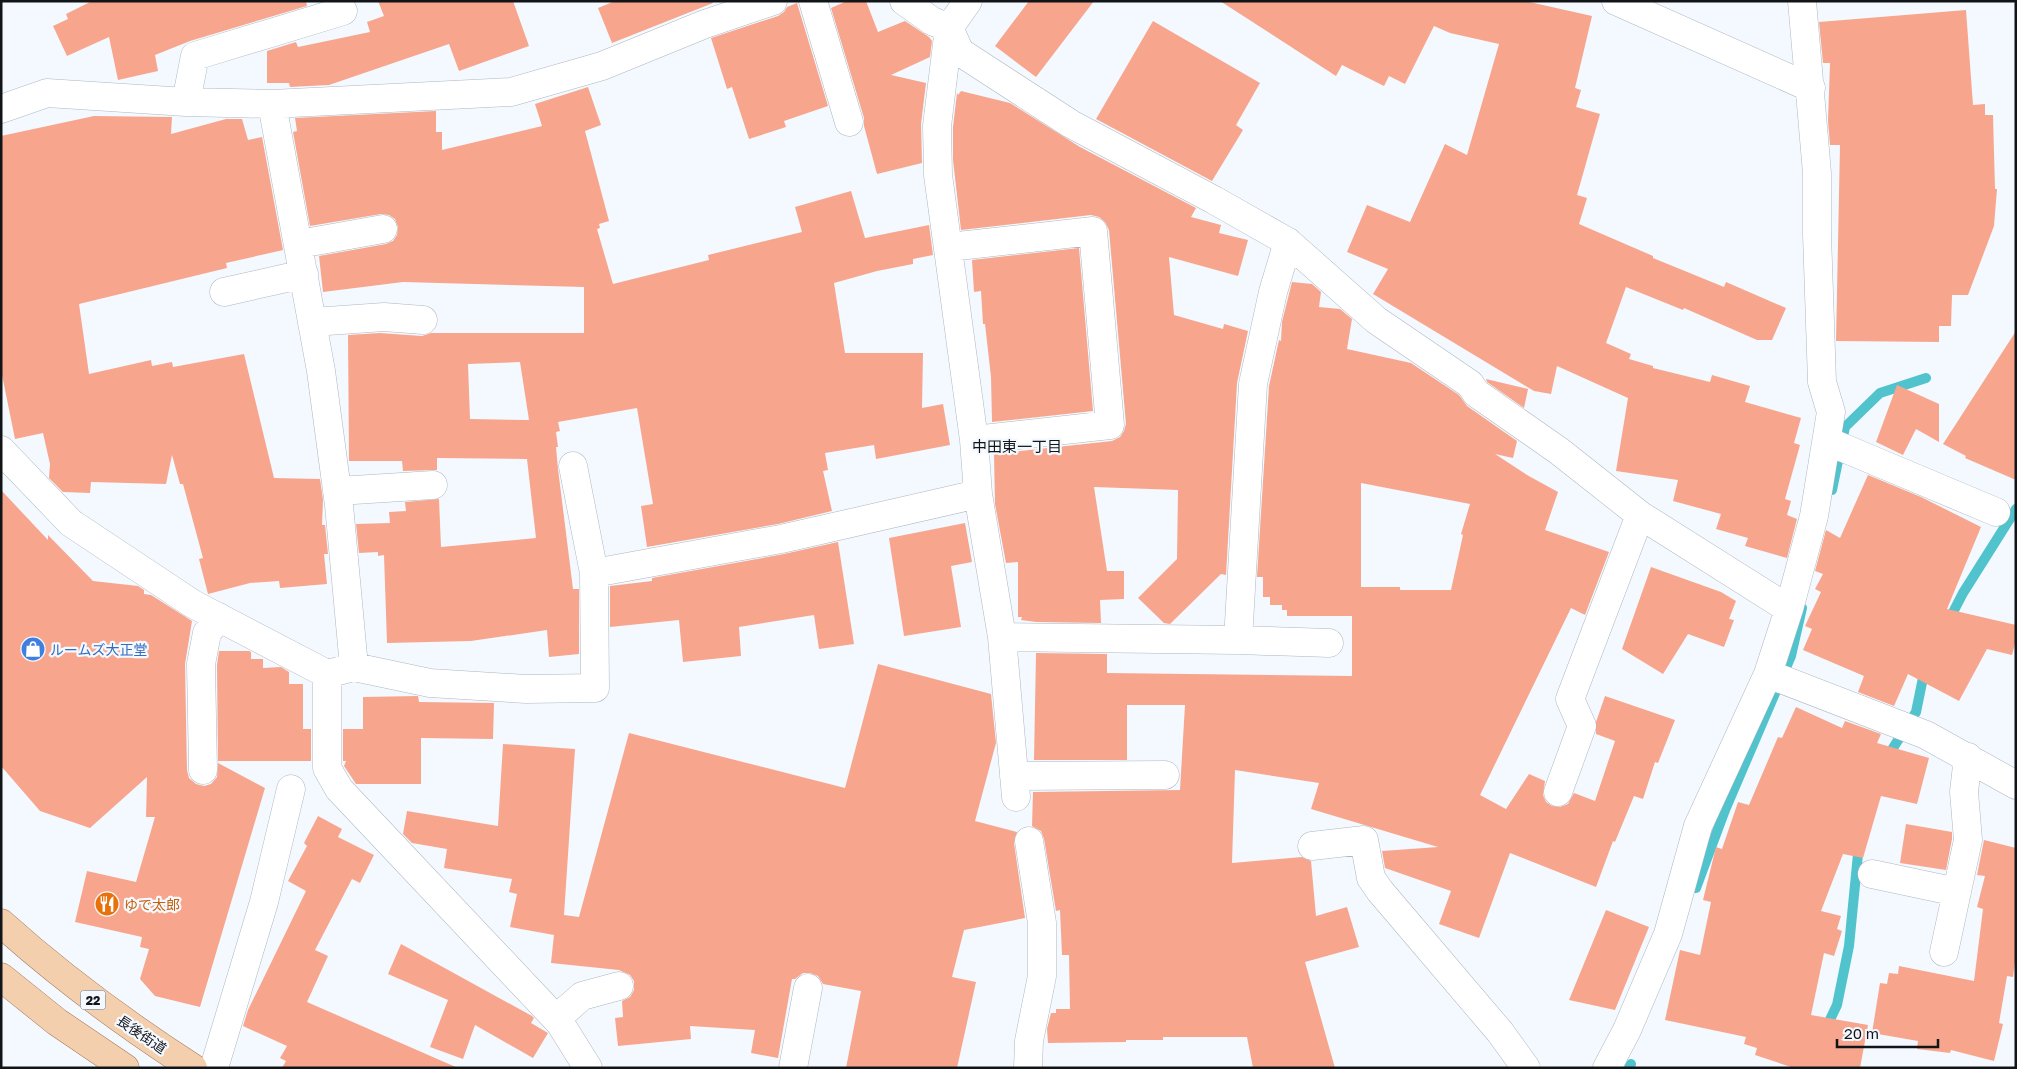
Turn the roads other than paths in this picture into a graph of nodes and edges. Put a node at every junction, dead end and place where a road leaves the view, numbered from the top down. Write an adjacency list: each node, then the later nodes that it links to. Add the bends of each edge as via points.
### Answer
1 (773, 1): 11 (street, via 705,24 602,66 511,92)
2 (813, 1): 13 (street)
3 (904, 1): 8 (street, via 932,21)
4 (968, 1): 8 (street)
5 (1616, 1): 9 (street)
6 (1802, 1): 9 (street)
7 (343, 11): 10 (street, via 195,56)
8 (949, 28): 15 (street, via 960,52 1071,124); 17 (street, via 937,126 938,175)
9 (1811, 88): 23 (street, via 1817,172 1822,382 1831,412)
10 (186, 102): 11 (street); 12 (street, via 47,93)
11 (272, 104): 16 (street)
12 (1, 109)
13 (849, 122)
14 (383, 229): 16 (street)
15 (1288, 242): 30 (street, via 1376,320 1470,384 1476,393 1559,450); 35 (street, via 1252,384)
16 (299, 244): 18 (street)
17 (949, 247): 22 (street); 22 (street, via 1093,231 1110,425)
18 (304, 274): 19 (street); 21 (street)
19 (224, 292)
20 (423, 320): 21 (street, via 384,317)
21 (313, 322): 27 (street)
22 (974, 440): 28 (street)
23 (1827, 441): 29 (street); 32 (street, via 1814,516)
24 (1, 450): 33 (street, via 71,523 193,604)
25 (573, 466): 31 (street)
26 (433, 485): 27 (street)
27 (338, 491): 37 (street)
28 (978, 494): 31 (street, via 781,539); 34 (street)
29 (1996, 512)
30 (1640, 515): 32 (street); 45 (street, via 1570,699 1582,726)
31 (594, 573): 37 (street, via 595,688 430,683)
32 (1789, 609): 39 (street)
33 (219, 617): 38 (street); 41 (street, via 207,633 201,664)
34 (1002, 637): 35 (street); 42 (street, via 1015,786)
35 (1238, 640): 36 (street)
36 (1329, 643)
37 (354, 667): 38 (street)
38 (326, 674): 55 (street, via 328,768 338,789)
39 (1768, 674): 40 (street, via 1926,735); 63 (street, via 1698,826 1668,934)
40 (1968, 757): 43 (street); 49 (street, via 1964,792 1968,840)
41 (203, 770)
42 (1164, 775)
43 (2016, 785)
44 (291, 789): 58 (street, via 264,902)
45 (1558, 792)
46 (1029, 841): 61 (street, via 1042,923 1042,976 1029,1041)
47 (1312, 846): 62 (street, via 1364,840 1371,878 1380,891 1500,1032)
48 (1872, 874): 49 (street)
49 (1957, 892): 51 (street)
50 (1, 922): 57 (main road, 長後街道 / 22, via 80,991)
51 (1944, 952)
52 (1, 977): 56 (main road, via 57,1022)
53 (619, 986): 55 (street, via 582,996)
54 (808, 988): 60 (street)
55 (556, 1019): 59 (street)
56 (125, 1068)
57 (193, 1068)
58 (214, 1068)
59 (588, 1068)
60 (793, 1068)
61 (1028, 1068)
62 (1526, 1068)
63 (1607, 1068)

